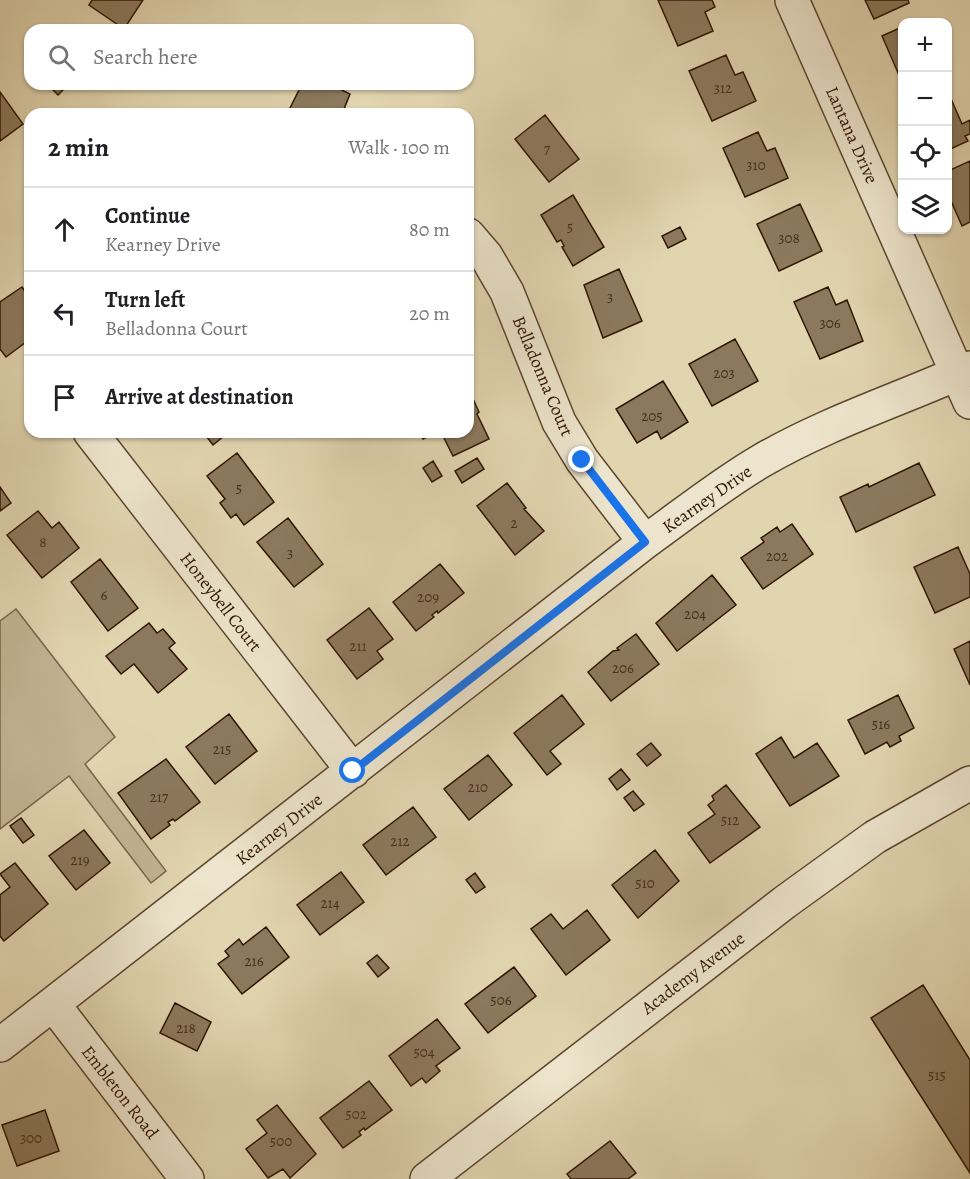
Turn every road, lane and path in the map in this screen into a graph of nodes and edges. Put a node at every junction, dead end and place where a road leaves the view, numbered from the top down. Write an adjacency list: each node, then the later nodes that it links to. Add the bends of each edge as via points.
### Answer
1 (792, 0): 3 (street, Lantana Drive)
2 (474, 242): 5 (street, Belladonna Court, via 507,292 559,422 582,460)
3 (966, 381): 5 (street, Kearney Drive, via 762,461)
4 (95, 438): 6 (street, Honeybell Court)
5 (645, 542): 6 (street, Kearney Drive)
6 (353, 771): 8 (street, Kearney Drive)
7 (970, 783): 11 (street, Academy Avenue, via 875,837)
8 (53, 1004): 9 (street, Kearney Drive); 10 (street, Embleton Road)
9 (0, 1045)
10 (187, 1179)
11 (427, 1179)

